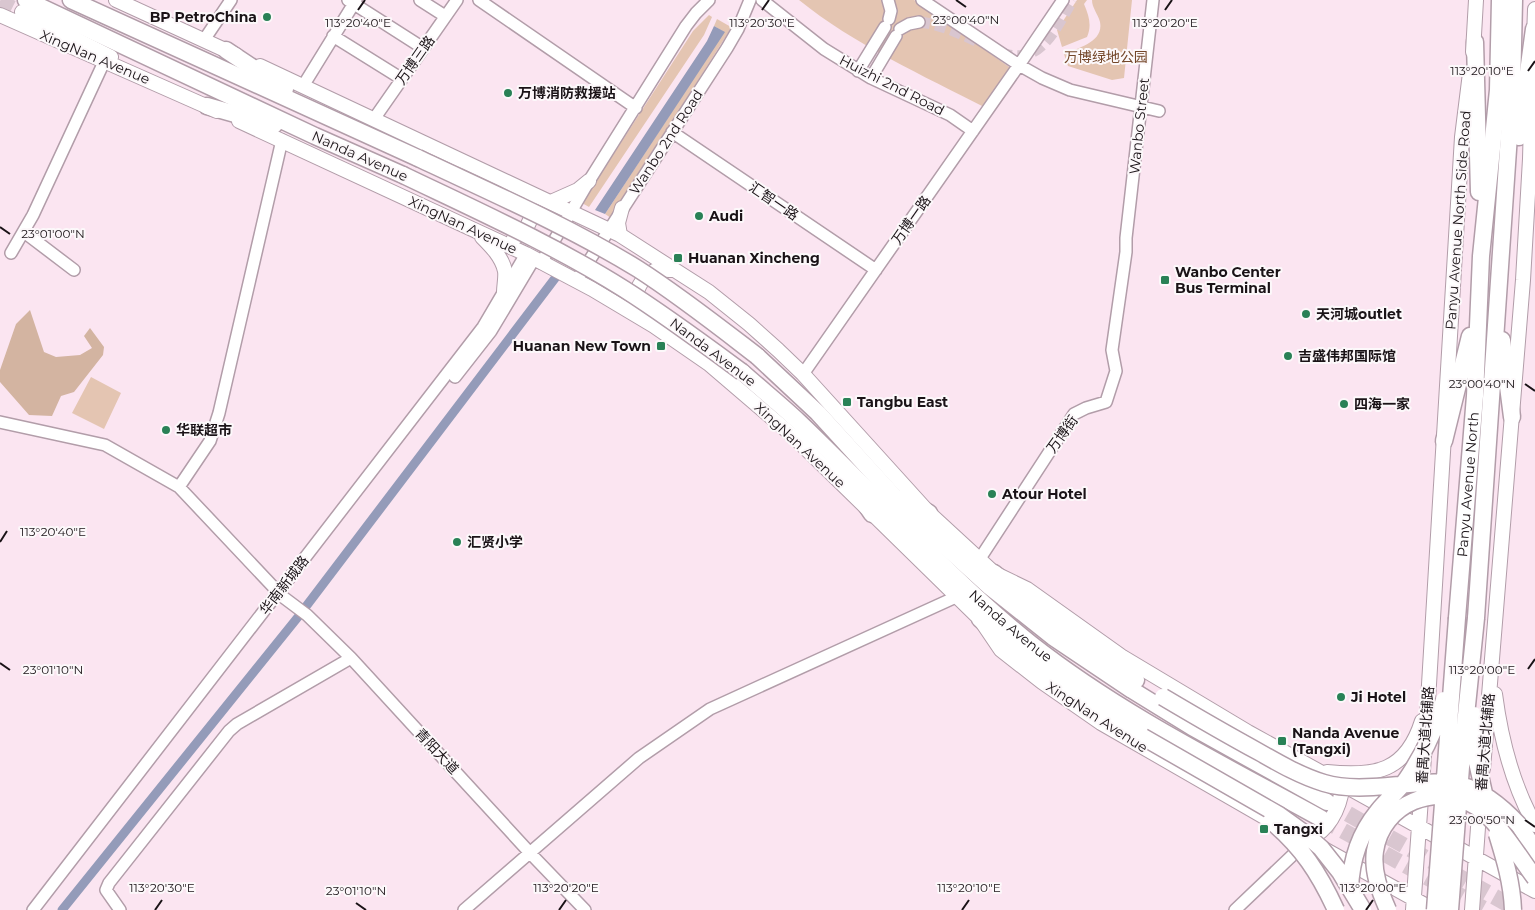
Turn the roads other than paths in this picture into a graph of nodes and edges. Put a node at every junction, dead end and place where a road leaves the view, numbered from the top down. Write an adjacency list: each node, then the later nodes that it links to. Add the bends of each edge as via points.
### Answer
1 (71, 0): 40 (highway, Nanda Avenue)
2 (231, 0): 25 (street)
3 (420, 0): 21 (street)
4 (457, 0): 21 (street, 万博三路)
5 (479, 0): 38 (street)
6 (709, 0): 38 (street, via 686,26)
7 (750, 0): 43 (street, Wanbo 2nd Road, via 727,48)
8 (762, 0): 31 (street, Huizhi 2nd Road, via 824,50)
9 (888, 0): 31 (street, via 891,11 887,23)
10 (922, 0): 30 (street)
11 (1063, 0): 30 (street, 万博一路)
12 (1153, 0): 37 (street, Wanbo Street)
13 (1476, 0): 26 (main road, Panyu Avenue North Side Road)
14 (1500, 0): 57 (highway, Panyu Avenue North, via 1498,90)
15 (1514, 0): 55 (highway, Panyu Avenue North, via 1512,90)
16 (353, 1): 24 (street); 27 (street)
17 (124, 2): 25 (main road)
18 (24, 6): 35 (main road); 44 (highway, Nanda Avenue)
19 (1535, 9): 23 (main road)
20 (0, 16): 29 (main road, XingNan Avenue)
21 (446, 16): 27 (street, 万博三路)
22 (919, 22): 32 (street, via 898,32)
23 (1534, 29): 55 (highway); 68 (main road, via 1530,168)
24 (333, 36): 33 (street); 34 (street)
25 (204, 40): 28 (main road)
26 (1474, 42): 57 (highway); 70 (main road, Panyu Avenue North Side Road, via 1462,137)
27 (423, 48): 33 (street, 万博三路)
28 (226, 50): 34 (main road); 40 (highway)
29 (104, 62): 35 (main road, XingNan Avenue); 52 (street)
30 (1020, 65): 37 (street, via 1070,90); 42 (street, 万博一路)
31 (858, 71): 32 (street, Huizhi 2nd Road)
32 (871, 78): 42 (street, Huizhi 2nd Road, via 950,116)
33 (402, 79): 41 (street, 万博三路)
34 (303, 86): 41 (main road)
35 (166, 88): 36 (main road, XingNan Avenue)
36 (207, 106): 44 (highway); 45 (main road, XingNan Avenue)
37 (1142, 107): 39 (street); 76 (street, 万博街, via 1112,350 1116,371 1110,395 1106,402 1074,414)
38 (636, 108): 46 (street)
39 (1160, 111)
40 (326, 117): 73 (highway, Nanda Avenue, bridge, via 541,216 638,269 698,309 757,356 818,413)
41 (374, 119): 47 (main road)
42 (973, 131): 61 (street, 万博一路)
43 (672, 132): 49 (street, Wanbo 2nd Road); 61 (street, 汇智一路)
44 (315, 136): 71 (highway, Nanda Avenue, bridge, via 535,239 623,288 742,372)
45 (282, 140): 51 (main road, XingNan Avenue); 72 (street, via 219,413 210,441)
46 (589, 181): 48 (main road, via 578,190); 50 (street)
47 (517, 186): 48 (main road); 54 (main road, via 528,200 532,216 525,231 512,238)
48 (551, 202): 50 (main road)
49 (622, 208): 53 (main road)
50 (571, 212): 53 (main road); 58 (street)
51 (476, 231): 54 (main road, XingNan Avenue); 63 (main road, via 492,246 505,271)
52 (24, 232): 56 (street); 59 (street)
53 (614, 232): 60 (main road); 62 (street)
54 (496, 240): 58 (main road, XingNan Avenue)
55 (1501, 246): 65 (highway, Panyu Avenue North)
56 (11, 253)
57 (1481, 256): 64 (highway, Panyu Avenue North)
58 (534, 259): 62 (main road, XingNan Avenue); 63 (street, 华南新城路); 79 (street, 华南新城路, via 491,331)
59 (74, 270)
60 (674, 270): 66 (main road, via 655,271 645,277 637,290 634,304); 67 (main road, via 709,292)
61 (876, 270): 67 (street, 万博一路)
62 (576, 281): 66 (main road, XingNan Avenue)
63 (504, 292): 79 (street, 华南新城路, via 483,327)
64 (1479, 303): 70 (highway); 84 (highway, Panyu Avenue North, bridge, via 1475,396)
65 (1497, 305): 68 (highway); 83 (highway, Panyu Avenue North, bridge)
66 (640, 318): 75 (main road, XingNan Avenue, via 709,364 792,435)
67 (803, 374): 74 (main road)
68 (1512, 417): 82 (main road)
69 (0, 422): 72 (street, 青阳大道, via 105,445)
70 (1444, 441): 86 (main road, 番禺大道北铺路)
71 (836, 459): 75 (highway); 91 (highway, Nanda Avenue, via 946,569 1032,644 1116,702)
72 (179, 487): 79 (street, 青阳大道)
73 (888, 489): 74 (highway); 90 (highway, Nanda Avenue, via 914,518 990,587 1052,637 1192,727)
74 (929, 513): 76 (main road)
75 (872, 514): 78 (main road, XingNan Avenue)
76 (979, 560): 77 (main road)
77 (994, 573): 88 (main road, via 1026,589 1129,661); 96 (highway, bridge, via 1064,630 1126,674 1281,765 1308,778 1345,788 1453,783 1478,792 1502,807 1519,824)
78 (956, 596): 80 (main road, XingNan Avenue); 95 (street, via 710,708 639,758)
79 (284, 598): 81 (street, 青阳大道); 85 (street, 华南新城路)
80 (980, 619): 87 (highway, bridge, via 1016,650 1109,716); 94 (main road, XingNan Avenue, via 1001,650 1101,723 1267,819)
81 (351, 658): 95 (street, 青阳大道); 103 (street, via 229,731 109,883 106,890)
82 (1492, 664): 92 (main road, via 1504,745 1520,794); 97 (main road, 番禺大道北辅路)
83 (1471, 671): 113 (highway, Panyu Avenue North, bridge); 115 (highway, bridge, via 1477,762 1507,867)
84 (1452, 674): 109 (highway, bridge, via 1426,747 1406,781 1378,812 1359,842 1350,875); 112 (highway, Panyu Avenue North, bridge)
85 (215, 680): 101 (street, 华南新城路); 102 (street, 华南新城路)
86 (1428, 701): 88 (main road, via 1410,746 1386,768 1362,774); 93 (main road, 番禺大道北铺路)
87 (1203, 771): 107 (highway, bridge, via 1287,834 1315,869); 110 (highway, bridge, via 1304,832 1340,872)
88 (1319, 771): 89 (main road)
89 (1343, 784): 93 (main road); 94 (main road, via 1340,803 1331,820 1317,836)
90 (1328, 802)
91 (1322, 819)
92 (1535, 825)
93 (1418, 827): 97 (main road); 100 (main road, 番禺大道北铺路)
94 (1303, 845): 100 (main road); 106 (street); 108 (main road)
95 (530, 853): 104 (street); 105 (street, 青阳大道)
96 (1535, 856)
97 (1476, 859): 99 (main road); 114 (main road, 番禺大道北辅路)
98 (1535, 878): 111 (highway, bridge, via 1502,832 1478,808 1455,797 1422,797 1390,819 1377,841 1376,871)
99 (1535, 891)
100 (1413, 904): 112 (main road)
101 (34, 910)
102 (42, 910)
103 (120, 910)
104 (464, 910)
105 (585, 910)
106 (1235, 910)
107 (1336, 910)
108 (1344, 910)
109 (1354, 910)
110 (1363, 910)
111 (1388, 910)
112 (1434, 910)
113 (1450, 910)
114 (1472, 910)
115 (1513, 910)

